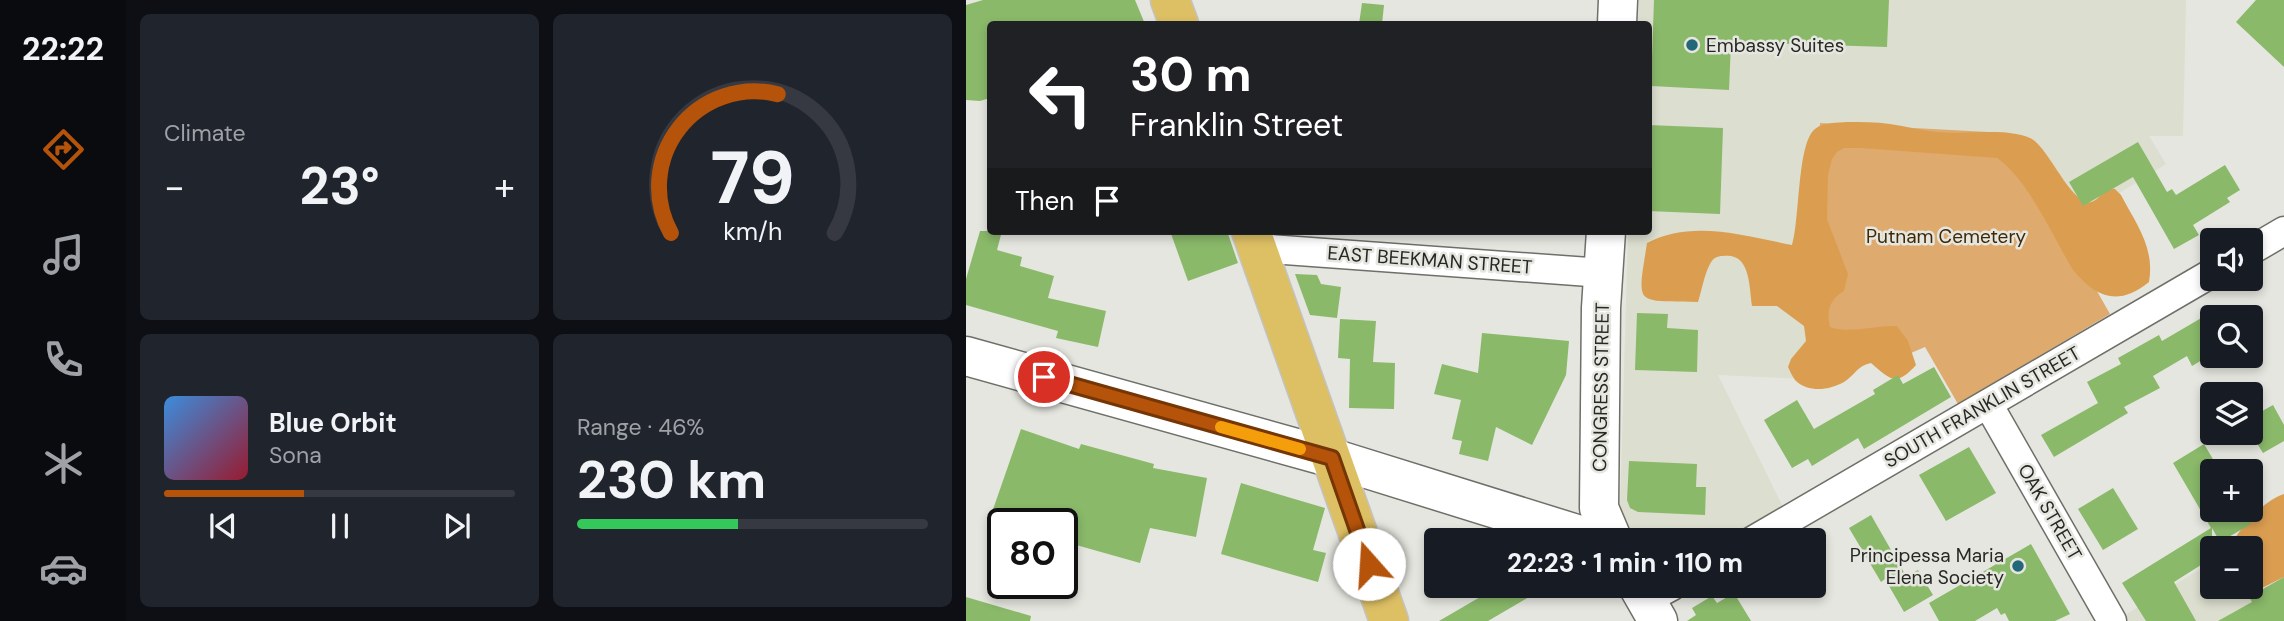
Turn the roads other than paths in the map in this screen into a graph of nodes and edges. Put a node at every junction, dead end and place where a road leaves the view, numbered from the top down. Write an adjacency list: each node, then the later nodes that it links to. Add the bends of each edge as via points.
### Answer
1 (1170, 0): 3 (highway)
2 (1618, 0): 4 (street)
3 (1178, 21)
4 (1618, 21)
5 (2284, 231): 8 (street)
6 (1606, 235): 9 (street, CONGRESS STREET)
7 (1254, 240): 9 (street, EAST BEEKMAN STREET); 13 (highway)
8 (2263, 243)
9 (1603, 272): 15 (street, CONGRESS STREET, via 1599,508)
10 (2200, 280): 12 (street, SOUTH FRANKLIN STREET)
11 (966, 356): 13 (street)
12 (1988, 404): 16 (street, SOUTH FRANKLIN STREET); 18 (street, OAK STREET)
13 (1332, 458): 14 (street); 17 (highway)
14 (1557, 528)
15 (1607, 528)
16 (1774, 528)
17 (1389, 621)
18 (2112, 621)

